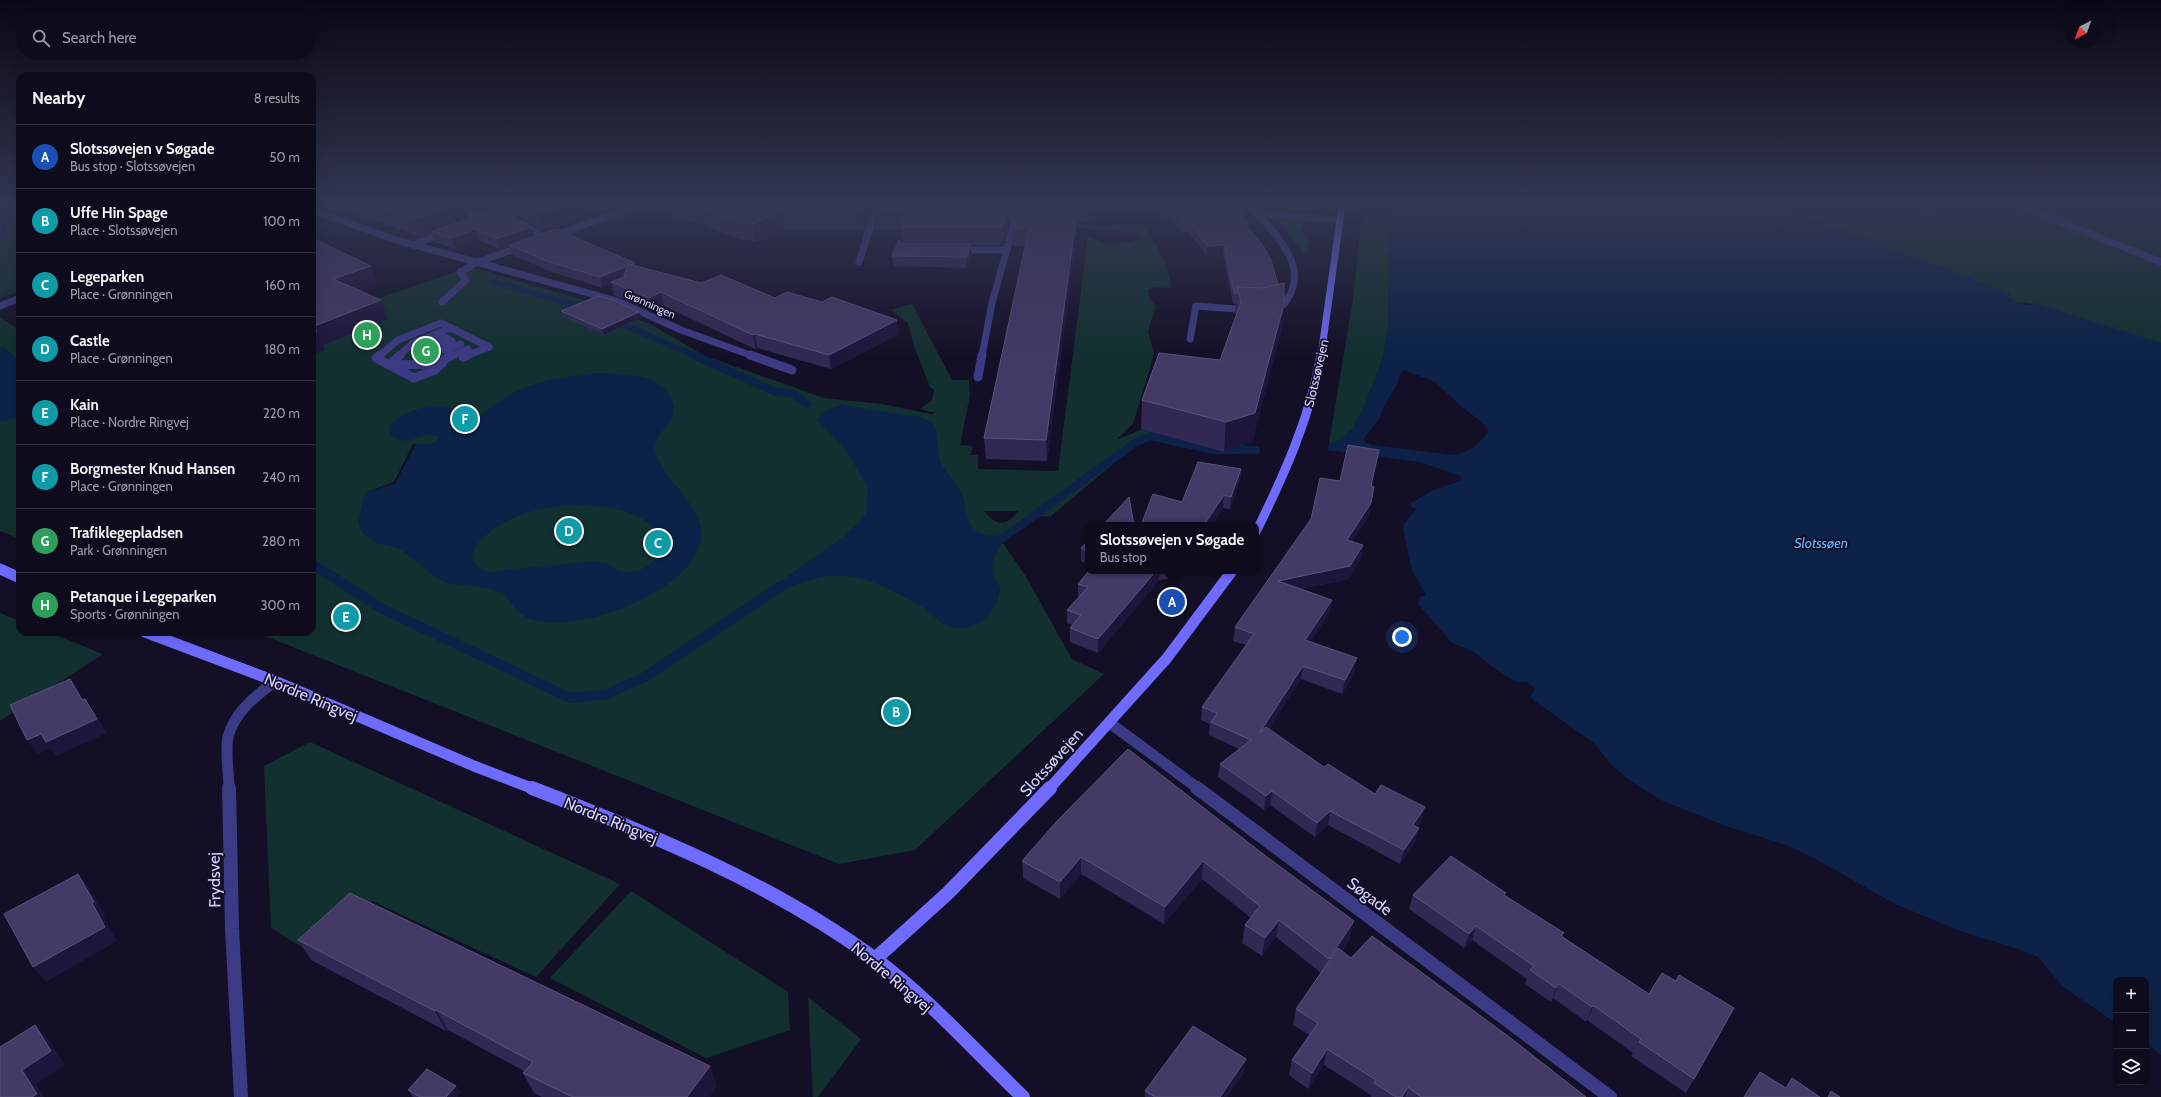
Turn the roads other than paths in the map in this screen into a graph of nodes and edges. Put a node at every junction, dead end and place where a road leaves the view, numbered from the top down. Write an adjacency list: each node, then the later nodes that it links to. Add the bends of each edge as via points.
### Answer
1 (458, 256): 8 (street, Grønningen)
2 (495, 256): 8 (street)
3 (861, 256): 9 (street)
4 (1005, 256): 25 (street, via 992,303)
5 (1290, 256): 13 (street, via 1295,266 1294,290)
6 (1336, 256): 26 (main road, Slotssøvejen, via 1324,342 1308,409 1283,478)
7 (2146, 256): 10 (street)
8 (478, 262): 12 (street, via 460,272 466,280); 24 (street, Grønningen, via 617,301 681,330)
9 (859, 262)
10 (2161, 262)
11 (16, 300): 14 (street)
12 (442, 302)
13 (1280, 305)
14 (0, 306)
15 (1259, 310): 19 (street, via 1196,306)
16 (451, 328): 17 (street, via 441,323); 18 (street); 21 (street, via 489,346)
17 (414, 334): 18 (street); 23 (street, via 398,340 376,358)
18 (424, 339): 20 (street); 21 (street, via 430,342 445,337 452,341 438,346 445,350 460,344)
19 (1190, 339)
20 (413, 343): 22 (street); 23 (street)
21 (470, 350): 22 (street)
22 (440, 364): 23 (street); 23 (street, via 435,370 414,378)
23 (389, 365)
24 (792, 370)
25 (978, 377)
26 (1259, 526)
27 (0, 569): 29 (main road)
28 (1230, 574): 32 (main road, Slotssøvejen, via 1167,658)
29 (16, 576)
30 (156, 636): 31 (main road, Nordre Ringvej)
31 (275, 681): 33 (main road, Nordre Ringvej, via 474,766 665,842 813,916); 34 (street, Frydsvej, via 240,710 228,738 232,929)
32 (1110, 723): 33 (main road, Slotssøvejen, via 1019,822 948,893); 36 (street, Søgade)
33 (875, 959): 35 (main road, Nordre Ringvej, via 910,988)
34 (241, 1097)
35 (1023, 1097)
36 (1610, 1097)

